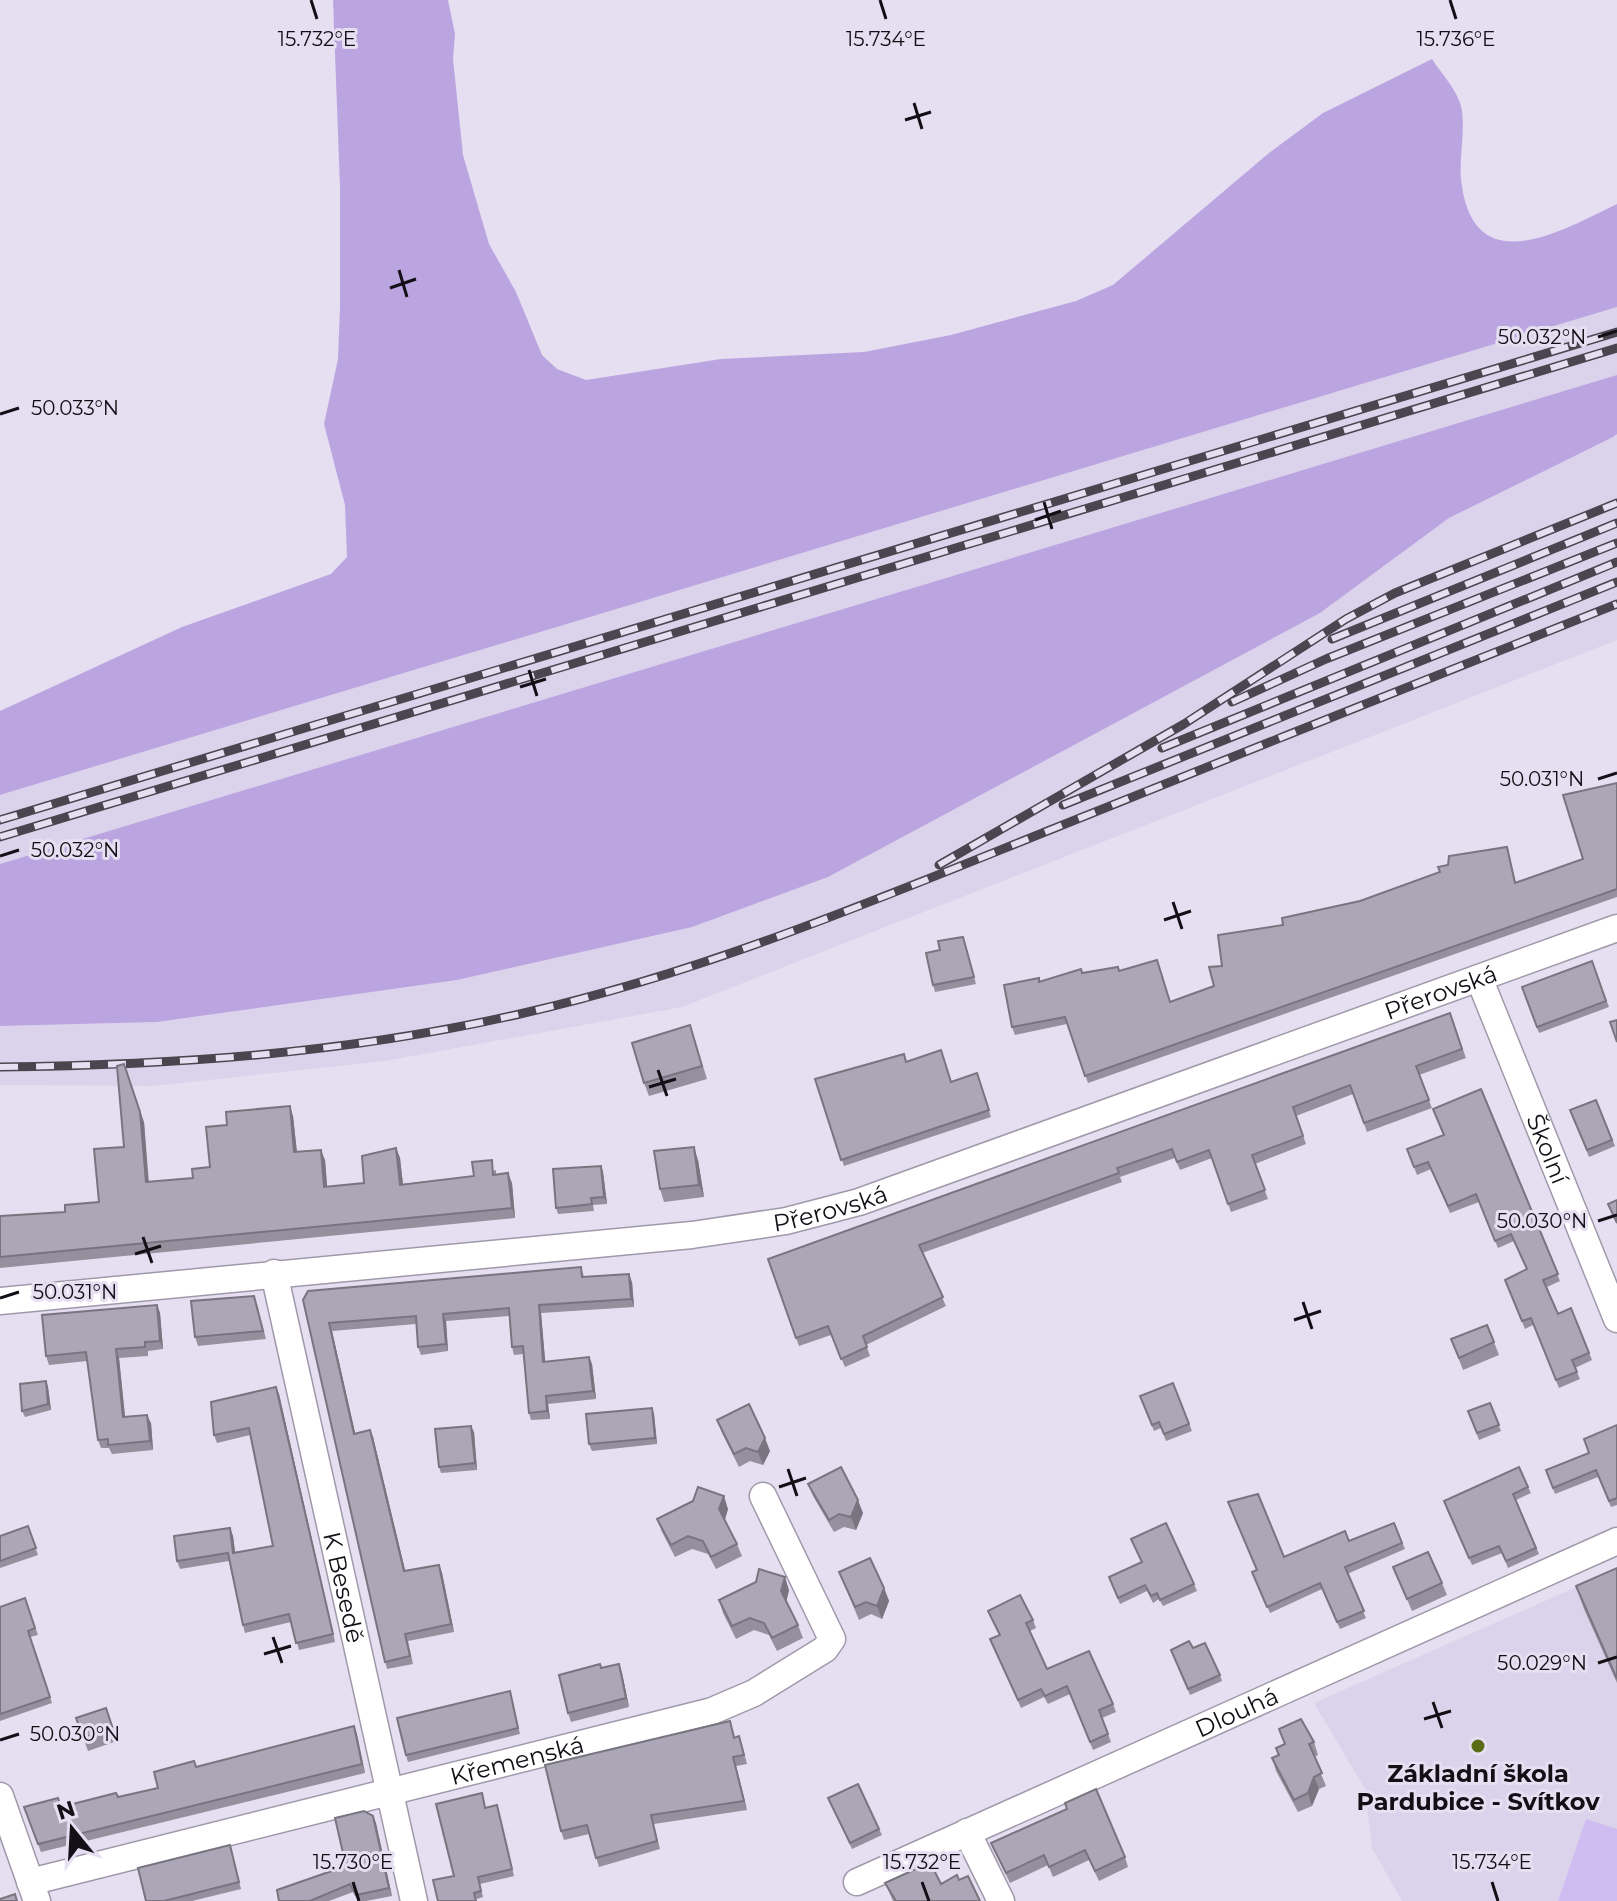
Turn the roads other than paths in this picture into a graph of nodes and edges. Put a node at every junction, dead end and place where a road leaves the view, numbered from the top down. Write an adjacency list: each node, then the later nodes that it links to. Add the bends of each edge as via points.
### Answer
1 (1617, 928): 2 (street, Přerovská)
2 (1479, 978): 3 (street, Přerovská, via 818,1214 692,1235); 5 (street, Školní)
3 (274, 1273): 4 (street, Přerovská); 8 (street, K Besedě)
4 (0, 1301)
5 (1617, 1319)
6 (763, 1496): 8 (street, Křemenská, via 831,1631 825,1649 754,1693 712,1711)
7 (1617, 1541): 10 (street, Dlouhá)
8 (391, 1791): 12 (street, Křemenská); 13 (street, K Besedě)
9 (0, 1796): 12 (street)
10 (967, 1832): 11 (street, Dlouhá); 14 (street)
11 (857, 1882)
12 (33, 1891)
13 (414, 1901)
14 (1001, 1901)

